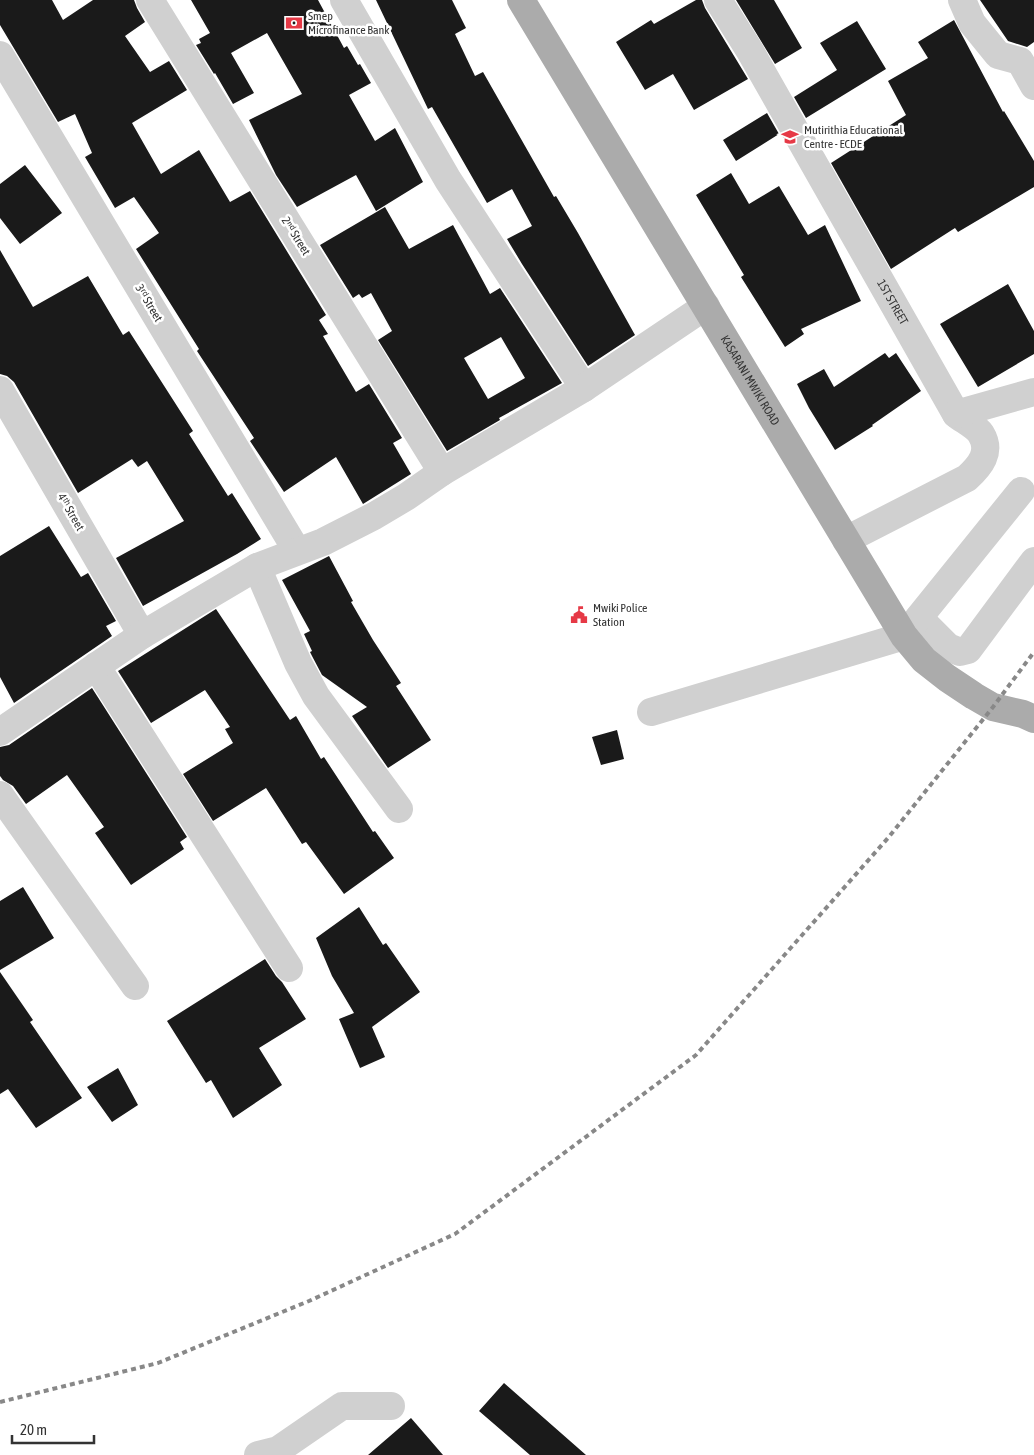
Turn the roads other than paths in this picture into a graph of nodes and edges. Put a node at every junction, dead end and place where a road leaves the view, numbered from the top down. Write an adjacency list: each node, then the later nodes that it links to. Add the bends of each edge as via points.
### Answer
1 (150, 0): 13 (street, 2ⁿᵈ Street)
2 (344, 0): 9 (street, via 448,180)
3 (521, 0): 8 (main road, KASARANI MWIKI ROAD)
4 (718, 0): 12 (street, 1ST STREET)
5 (962, 0): 7 (street, via 972,23 998,55 1020,61)
6 (0, 55): 16 (street, 3ʳᵈ Street)
7 (1034, 86)
8 (706, 306): 9 (street); 15 (main road, KASARANI MWIKI ROAD)
9 (584, 388): 13 (street)
10 (0, 390): 20 (street, 4ᵗʰ Street)
11 (1034, 392): 12 (street)
12 (956, 414): 15 (street, 1ST STREET, via 980,434 986,451 980,466 967,478)
13 (442, 472): 16 (street, via 374,516 323,542)
14 (1021, 491): 19 (street)
15 (846, 540): 19 (main road, KASARANI MWIKI ROAD)
16 (297, 551): 18 (street)
17 (1034, 561): 19 (street, via 968,650 960,652)
18 (256, 567): 20 (street); 26 (street, via 316,696)
19 (912, 627): 22 (main road, KASARANI MWIKI ROAD, via 924,660 947,678 993,707); 23 (street)
20 (142, 635): 21 (street)
21 (96, 666): 24 (street); 27 (street)
22 (1030, 711)
23 (651, 712)
24 (2, 727)
25 (0, 795): 28 (street)
26 (399, 809)
27 (289, 968)
28 (135, 986)
29 (391, 1406): 30 (street, via 342,1406 278,1450)
30 (258, 1455)

